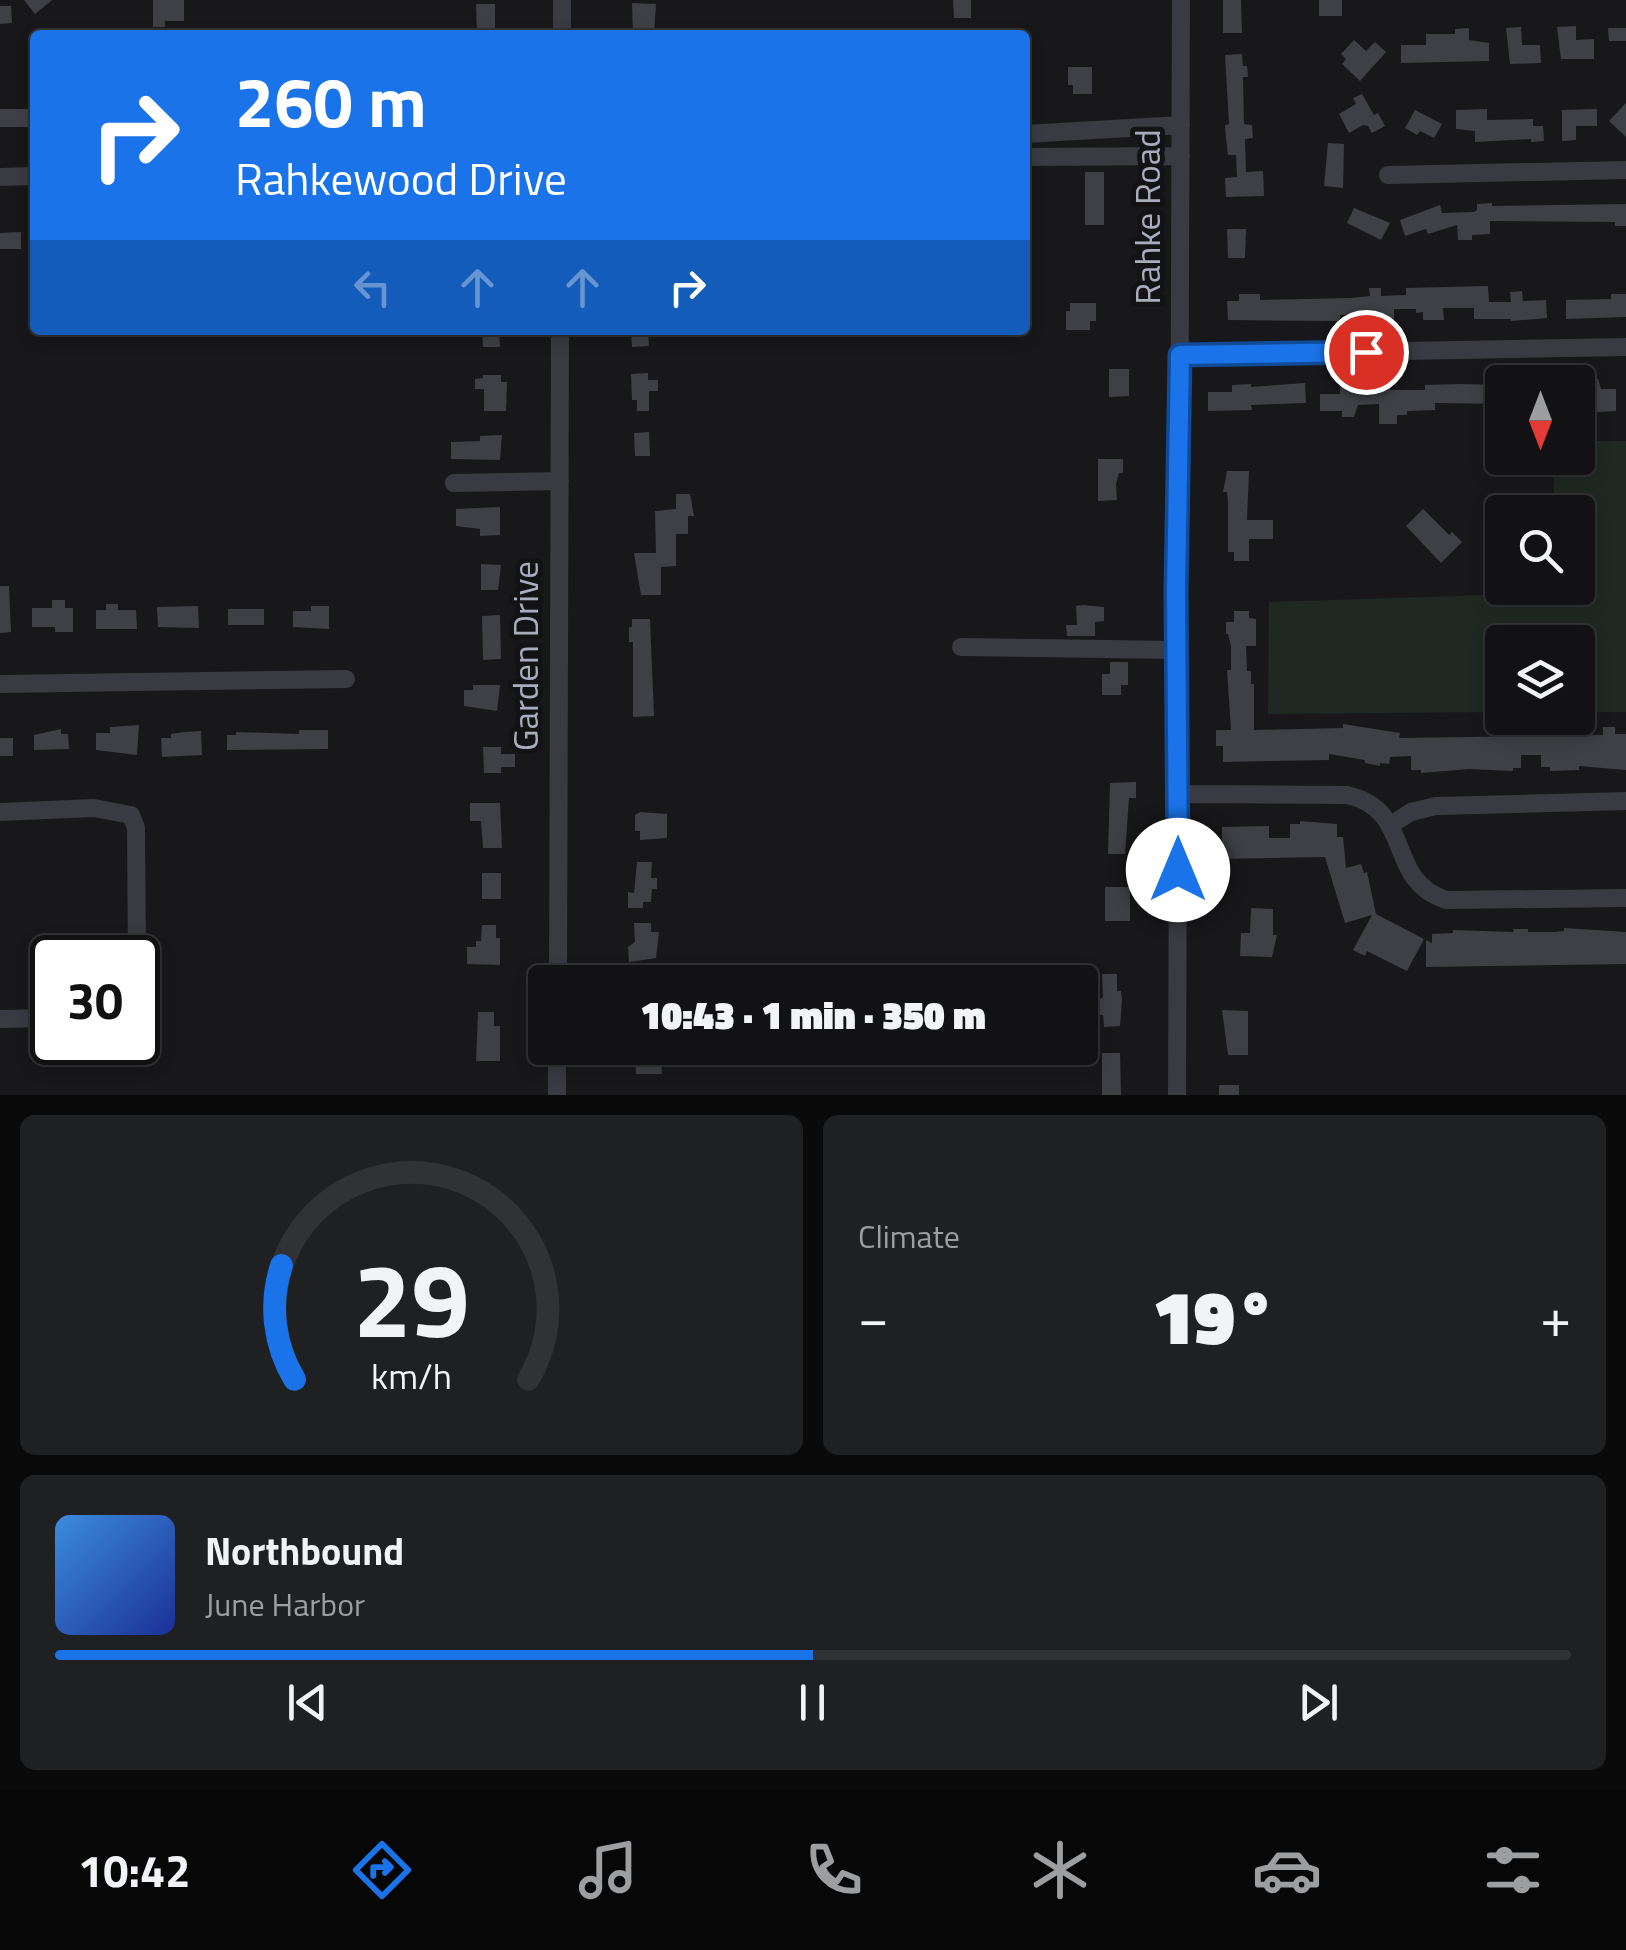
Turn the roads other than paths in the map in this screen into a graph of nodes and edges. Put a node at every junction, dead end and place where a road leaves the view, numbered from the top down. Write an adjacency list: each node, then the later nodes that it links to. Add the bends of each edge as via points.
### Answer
1 (562, 0): 3 (street)
2 (1181, 0): 4 (street, Rahke Road)
3 (562, 30)
4 (1181, 126): 5 (street); 6 (street, Rahke Road)
5 (1030, 134)
6 (1181, 156): 7 (street); 14 (street, Rahke Road)
7 (1030, 157)
8 (1626, 170): 9 (street)
9 (1388, 174)
10 (0, 176): 11 (street)
11 (30, 176)
12 (560, 335): 15 (street, Garden Drive)
13 (1626, 347): 14 (street)
14 (1180, 355): 18 (street, Rahke Road)
15 (560, 481): 16 (street); 27 (street, Garden Drive)
16 (454, 483)
17 (962, 647): 18 (street)
18 (1177, 650): 21 (street, Rahke Road)
19 (346, 679): 20 (street)
20 (0, 684)
21 (1178, 794): 24 (street, via 1347,795 1372,804); 32 (street, Rahke Road)
22 (1626, 802): 24 (street, via 1436,806)
23 (0, 812): 26 (street, via 94,808 131,815)
24 (1392, 824): 25 (street, via 1414,881 1446,900)
25 (1626, 898)
26 (136, 935)
27 (558, 965)
28 (30, 1018): 29 (street)
29 (0, 1019)
30 (557, 1065): 31 (street)
31 (557, 1095)
32 (1177, 1095)

